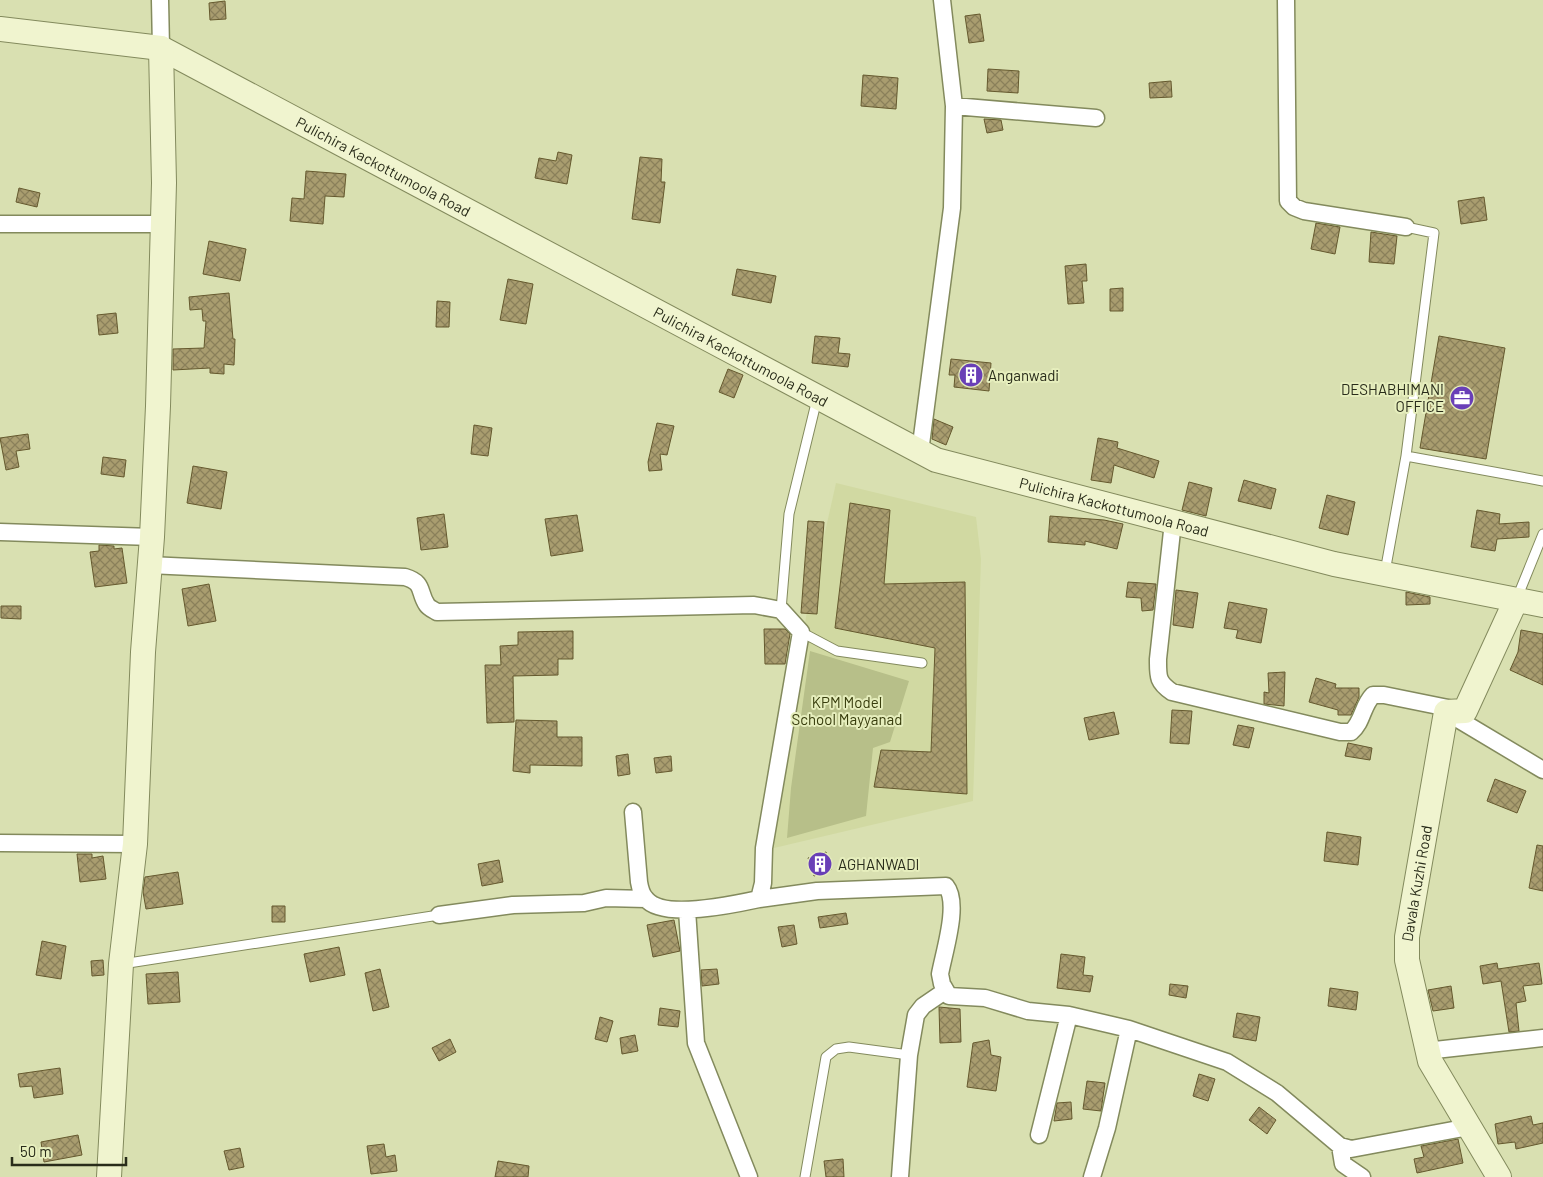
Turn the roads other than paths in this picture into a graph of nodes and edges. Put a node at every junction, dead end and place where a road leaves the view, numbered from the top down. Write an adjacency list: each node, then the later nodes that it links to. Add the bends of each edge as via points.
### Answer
1 (160, 0): 5 (street)
2 (942, 0): 6 (street)
3 (1286, 0): 10 (street, via 1288,201 1304,211)
4 (0, 29): 5 (street, Pulichira Kackottumoola Road)
5 (161, 48): 9 (street); 11 (street, Pulichira Kackottumoola Road)
6 (954, 106): 7 (street); 12 (street, via 952,208)
7 (1096, 118)
8 (0, 224): 9 (street)
9 (163, 224): 18 (street)
10 (1406, 227): 13 (lane, via 1434,233)
11 (817, 396): 12 (street, Pulichira Kackottumoola Road); 23 (lane, via 789,514)
12 (920, 452): 15 (street, Pulichira Kackottumoola Road, via 936,460)
13 (1406, 456): 14 (lane); 20 (lane)
14 (1543, 481)
15 (1173, 522): 20 (street, Pulichira Kackottumoola Road, via 1334,564); 26 (street, via 1158,658 1162,685 1172,692 1340,732 1351,732 1359,725 1367,701 1373,695)
16 (0, 532): 18 (street)
17 (1543, 534): 21 (lane)
18 (152, 537): 19 (street)
19 (149, 565): 23 (street, via 406,577 414,579 427,606 437,612 754,605); 30 (street)
20 (1385, 572): 21 (street, Pulichira Kackottumoola Road)
21 (1516, 600): 22 (street, Pulichira Kackottumoola Road); 26 (street, Davala Kuzhi Road)
22 (1543, 605)
23 (781, 610): 24 (street)
24 (801, 632): 25 (lane, via 837,651); 32 (street, via 764,848)
25 (922, 663)
26 (1456, 712): 27 (street); 40 (street, Davala Kuzhi Road, via 1407,937 1410,980)
27 (1543, 770)
28 (633, 812): 31 (street, via 639,882)
29 (0, 844): 30 (street)
30 (134, 844): 35 (street)
31 (646, 899): 33 (street, via 666,909); 34 (street, via 606,898 584,903 513,904)
32 (759, 899): 33 (street); 36 (street, via 816,891 946,886 953,904 940,974)
33 (687, 910): 47 (street, via 696,1043)
34 (439, 915): 35 (lane)
35 (122, 964): 46 (street)
36 (945, 991): 37 (street, via 949,996 985,998 1028,1011); 41 (street, via 916,1015)
37 (1070, 1015): 38 (street); 43 (street)
38 (1130, 1029): 44 (street, via 1227,1062 1277,1093); 50 (street)
39 (1543, 1038): 40 (street)
40 (1426, 1051): 42 (street, Davala Kuzhi Road, via 1435,1072)
41 (909, 1055): 48 (lane, via 849,1047 836,1049 826,1057); 49 (street)
42 (1469, 1127): 44 (street, via 1351,1150); 52 (street, Davala Kuzhi Road)
43 (1039, 1135)
44 (1340, 1146): 45 (street)
45 (1340, 1171): 51 (street)
46 (109, 1177)
47 (749, 1177)
48 (805, 1177)
49 (900, 1177)
50 (1092, 1177)
51 (1362, 1177)
52 (1499, 1177)

